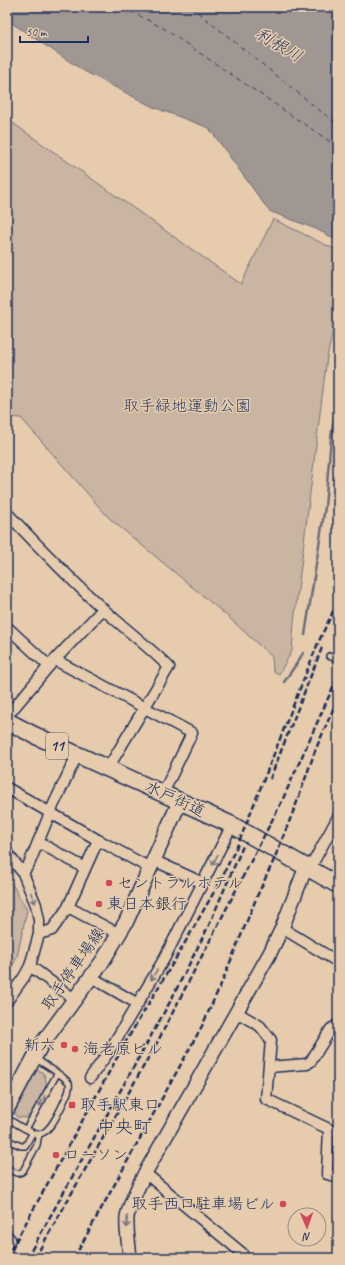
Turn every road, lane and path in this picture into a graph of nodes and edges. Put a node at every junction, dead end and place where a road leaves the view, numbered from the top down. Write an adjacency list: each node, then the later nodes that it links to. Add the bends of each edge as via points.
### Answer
1 (7, 513): 2 (street)
2 (103, 609): 6 (street); 7 (street, via 169,667)
3 (7, 627): 6 (street)
4 (329, 656): 5 (lane)
5 (338, 660)
6 (52, 663): 7 (street); 8 (street)
7 (145, 708): 10 (street); 11 (street, via 192,733)
8 (8, 722): 9 (main road, 水戸街道 / 11)
9 (78, 755): 10 (main road, 水戸街道 / 11); 14 (street)
10 (108, 768): 13 (main road, 水戸街道 / 11)
11 (167, 785)
12 (7, 788): 14 (street)
13 (180, 801): 16 (main road, 水戸街道 / 11); 20 (main road, 取手停車場線)
14 (51, 812): 17 (street); 18 (street)
15 (338, 817): 21 (street, via 314,861)
16 (232, 826): 21 (main road, 水戸街道 / 11); 24 (street, one-way to 24)
17 (98, 840): 20 (street); 22 (street)
18 (38, 842): 22 (street); 23 (street)
19 (7, 853): 23 (street)
20 (151, 864): 24 (street); 29 (main road, 取手停車場線)
21 (306, 867): 25 (main road, 水戸街道 / 11); 27 (street)
22 (85, 868): 26 (street)
23 (23, 873): 28 (street, one-way to 28, via 36,905)
24 (203, 883): 35 (street, one-way to 35)
25 (338, 885)
26 (68, 907): 28 (street, via 52,930); 29 (street)
27 (282, 928): 30 (street); 36 (street)
28 (39, 934): 31 (street)
29 (119, 934): 32 (main road, 取手停車場線)
30 (338, 962)
31 (30, 966): 33 (street); 34 (street)
32 (91, 976): 34 (main road, 取手停車場線); 35 (street)
33 (9, 996)
34 (74, 999): 38 (main road, 取手停車場線)
35 (138, 1004): 41 (street)
36 (236, 1012): 39 (street, via 260,1026 271,1040); 48 (street)
37 (338, 1025): 39 (street, via 331,1029 307,1064)
38 (34, 1058): 40 (lane); 42 (main road, 取手停車場線)
39 (269, 1067): 49 (street, via 266,1099 329,1129 327,1174)
40 (57, 1074): 44 (lane, one-way to 44); 45 (lane, via 68,1082 70,1088 52,1125)
41 (90, 1078)
42 (7, 1109)
43 (7, 1118): 44 (lane)
44 (28, 1130): 45 (lane); 46 (lane, via 32,1134 24,1147 10,1142)
45 (39, 1134): 47 (lane, via 38,1145 21,1174)
46 (7, 1148)
47 (7, 1168)
48 (145, 1173): 52 (street, one-way to 52, via 128,1216); 53 (street, via 242,1253)
49 (338, 1177)
50 (7, 1236): 51 (street, via 10,1239)
51 (7, 1244)
52 (130, 1258)
53 (242, 1258)

